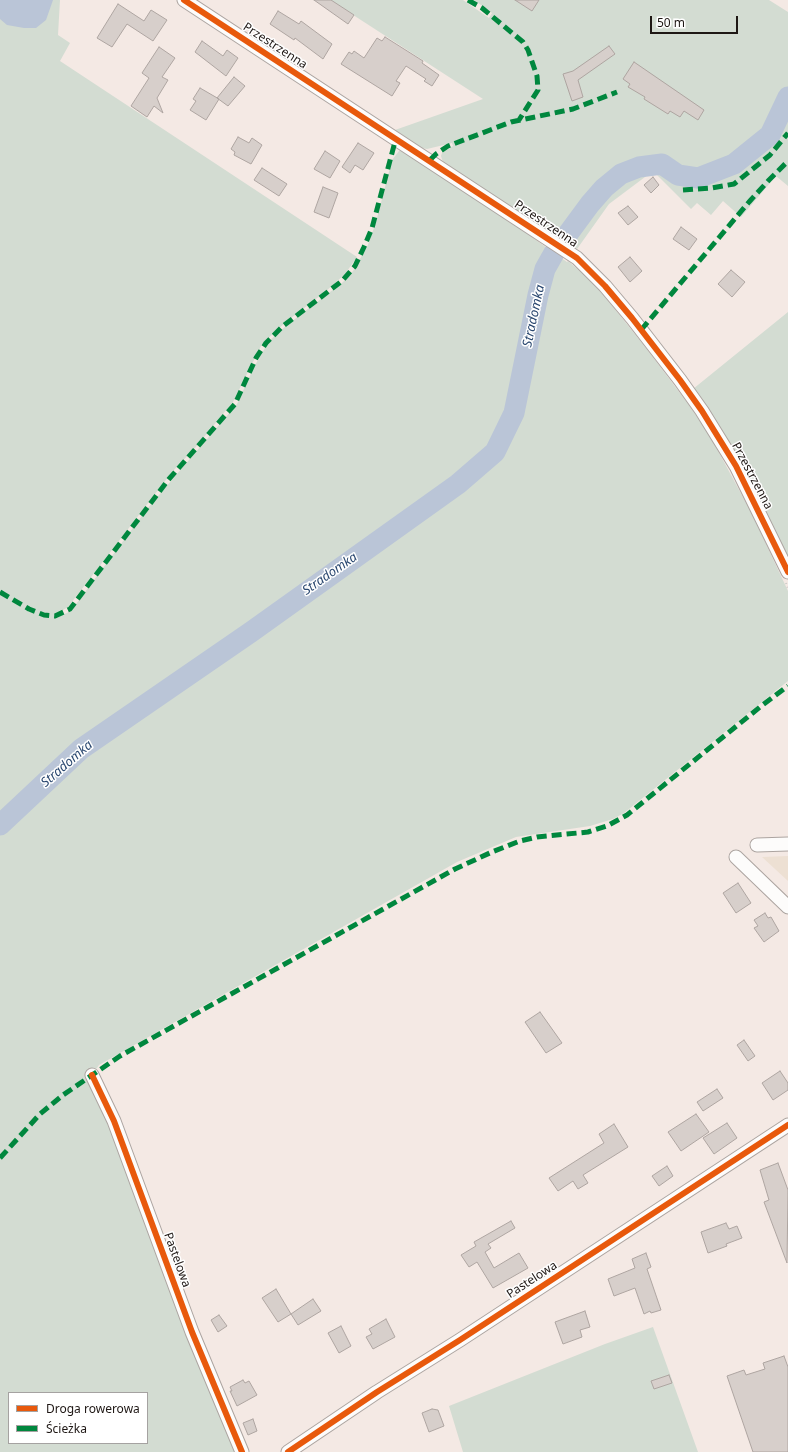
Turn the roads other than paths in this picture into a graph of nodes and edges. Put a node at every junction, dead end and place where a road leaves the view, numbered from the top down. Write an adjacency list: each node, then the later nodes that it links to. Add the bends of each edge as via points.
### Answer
1 (184, 0): 2 (street, Przestrzenna, via 577,258 632,318 702,411 736,466)
2 (787, 577)
3 (788, 844): 4 (street)
4 (757, 845)
5 (736, 857): 6 (street)
6 (788, 907)
7 (92, 1075): 9 (street, Pastelowa, via 114,1121 192,1332)
8 (788, 1125): 10 (street, Pastelowa)
9 (242, 1452)
10 (288, 1452)

